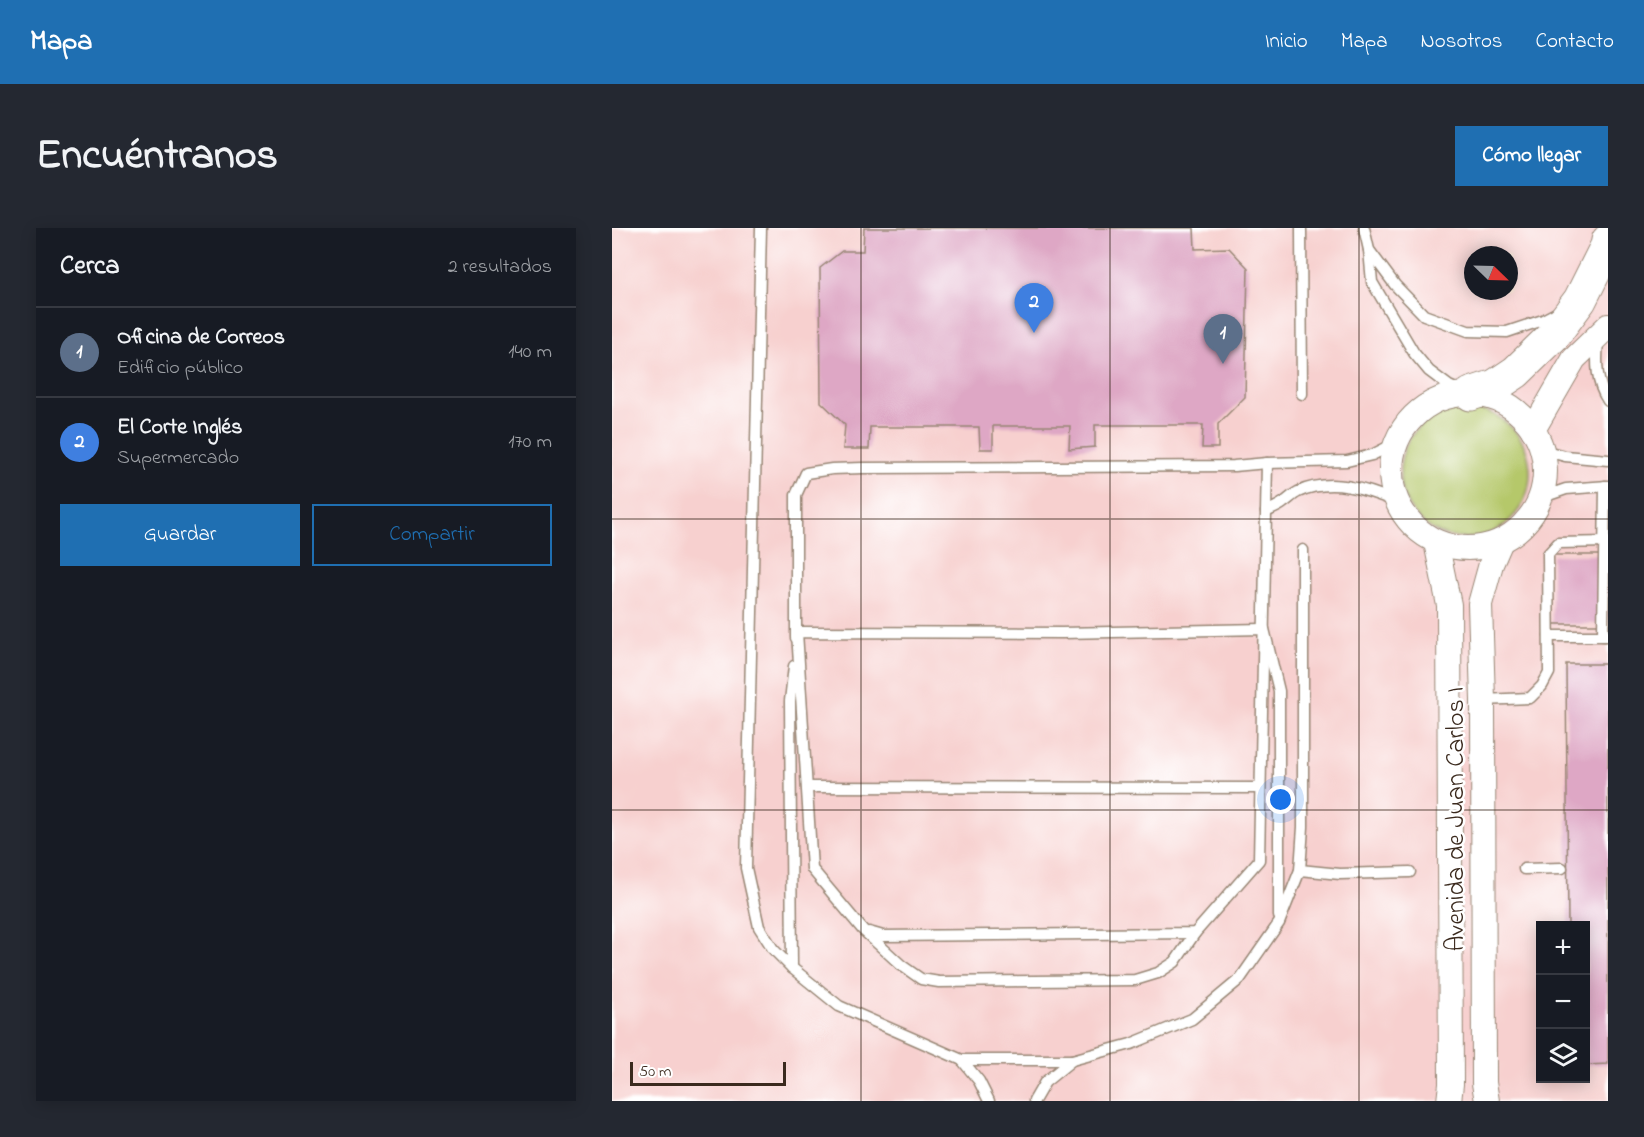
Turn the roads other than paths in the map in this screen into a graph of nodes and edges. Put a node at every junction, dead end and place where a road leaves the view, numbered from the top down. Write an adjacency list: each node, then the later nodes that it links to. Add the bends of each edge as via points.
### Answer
1 (761, 228): 37 (lane, via 746,868 759,927)
2 (1301, 228): 8 (lane)
3 (1364, 228): 5 (lane)
4 (1608, 241): 6 (highway)
5 (1369, 250): 6 (lane, via 1424,315 1468,331 1507,332 1543,320); 9 (lane, via 1372,282 1414,353 1428,371)
6 (1580, 300): 9 (highway, via 1553,336 1516,372 1495,386)
7 (1604, 330): 10 (lane, via 1596,367 1601,391); 11 (street, via 1574,358)
8 (1302, 394)
9 (1469, 394): 11 (street, via 1495,398 1517,411); 12 (street, via 1447,396 1425,406)
10 (1608, 401)
11 (1538, 440): 13 (lane, via 1565,456); 16 (street, via 1545,474)
12 (1396, 443): 14 (lane, via 1347,461); 17 (street, via 1391,473)
13 (1608, 460)
14 (1267, 463): 18 (lane); 24 (lane, via 806,472 796,495)
15 (1606, 486): 16 (lane, via 1566,489); 21 (lane)
16 (1540, 498): 19 (street, via 1531,516)
17 (1397, 502): 18 (lane, via 1348,486 1323,485 1297,493); 20 (street, via 1420,532)
18 (1266, 512): 23 (lane)
19 (1501, 541): 20 (street, via 1480,548); 27 (street, Avenida de Juan Carlos I, via 1480,604)
20 (1436, 542): 42 (street, Avenida de Juan Carlos I, via 1449,606)
21 (1606, 542): 25 (lane, via 1558,543 1548,554); 26 (lane)
22 (1303, 550): 32 (lane, via 1304,826)
23 (1264, 629): 24 (lane); 29 (lane); 34 (lane, via 1279,692)
24 (797, 632): 28 (lane); 37 (lane, via 790,701)
25 (1549, 636): 26 (lane); 27 (lane, via 1549,673 1530,698)
26 (1606, 636)
27 (1482, 700): 43 (street, Avenida de Juan Carlos I)
28 (807, 787): 29 (lane); 35 (lane, via 812,870)
29 (1260, 788): 36 (lane, via 1259,860)
30 (1562, 868): 31 (lane)
31 (1524, 869)
32 (1300, 870): 33 (lane, via 1340,874); 34 (lane)
33 (1410, 872)
34 (1279, 923): 39 (lane, via 1240,979 1192,1019 1131,1044)
35 (863, 930): 36 (lane, via 883,936); 36 (lane, via 921,979 939,982 1135,980 1158,973 1175,962)
36 (1195, 933)
37 (792, 968): 38 (lane, via 839,1006)
38 (962, 1060): 39 (lane); 40 (lane, via 980,1080)
39 (1072, 1060): 41 (lane, via 1045,1082)
40 (989, 1101)
41 (1034, 1101)
42 (1449, 1101)
43 (1487, 1101)

